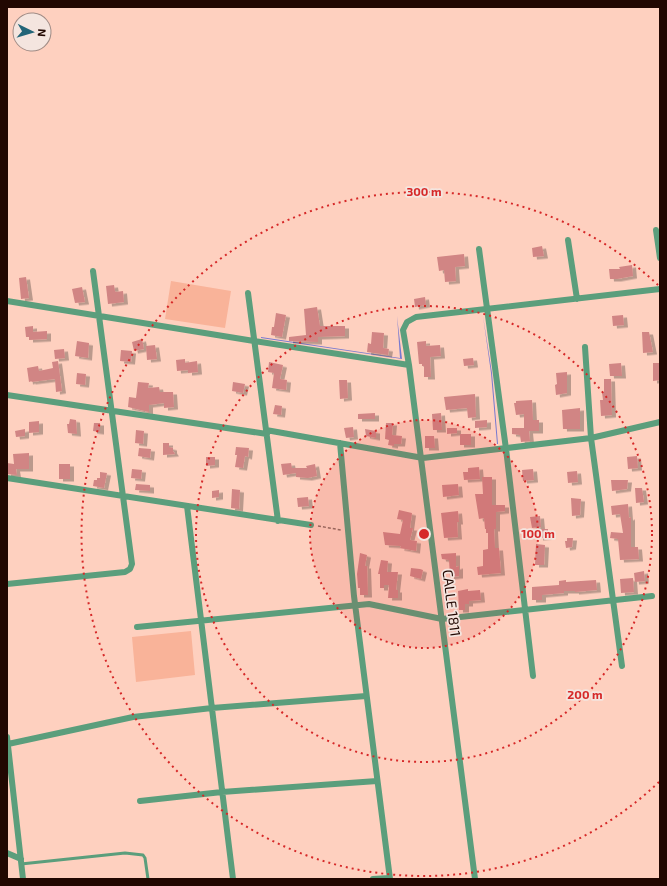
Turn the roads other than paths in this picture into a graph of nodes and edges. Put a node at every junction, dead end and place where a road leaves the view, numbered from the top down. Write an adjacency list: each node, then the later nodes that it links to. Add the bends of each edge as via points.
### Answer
1 (656, 230): 4 (street)
2 (568, 240): 8 (street)
3 (479, 249): 10 (street)
4 (660, 258)
5 (93, 271): 11 (street)
6 (660, 289): 8 (street)
7 (248, 293): 12 (street)
8 (577, 299): 10 (street)
9 (7, 301): 11 (street)
10 (487, 310): 14 (street, CALLE 1811, via 416,317 407,322 403,330); 21 (street)
11 (99, 316): 12 (street); 16 (street)
12 (254, 341): 14 (street); 18 (street)
13 (585, 347): 19 (street)
14 (409, 365): 22 (street, CALLE 1811)
15 (7, 395): 16 (street)
16 (112, 411): 18 (street); 24 (street)
17 (660, 422): 19 (street)
18 (266, 432): 20 (street); 26 (street)
19 (591, 438): 21 (street); 30 (street)
20 (340, 443): 22 (street); 31 (street)
21 (506, 449): 22 (street); 32 (street)
22 (421, 458): 34 (street, CALLE 1811)
23 (7, 478): 24 (street)
24 (124, 496): 25 (street); 28 (street, via 132,564 130,569 125,572)
25 (187, 506): 26 (street); 33 (street)
26 (278, 520): 27 (street)
27 (311, 525)
28 (7, 584)
29 (652, 596): 30 (street)
30 (613, 600): 32 (street); 36 (street)
31 (355, 605): 33 (street); 34 (street, via 377,605); 38 (street)
32 (525, 610): 34 (street); 37 (street)
33 (201, 620): 35 (street); 39 (street)
34 (442, 620): 52 (street, CALLE 1811)
35 (137, 627)
36 (622, 666)
37 (533, 676)
38 (366, 696): 39 (street); 42 (street)
39 (212, 708): 41 (street, via 133,717); 43 (street)
40 (7, 737): 41 (street)
41 (8, 744): 46 (street)
42 (377, 781): 43 (street); 47 (street)
43 (222, 792): 44 (street); 50 (street)
44 (140, 801)
45 (7, 853): 46 (street)
46 (21, 862): 48 (street); 49 (lane, via 134,853 145,858)
47 (389, 878): 51 (street)
48 (23, 879)
49 (148, 879)
50 (233, 879)
51 (373, 879)
52 (475, 879)

